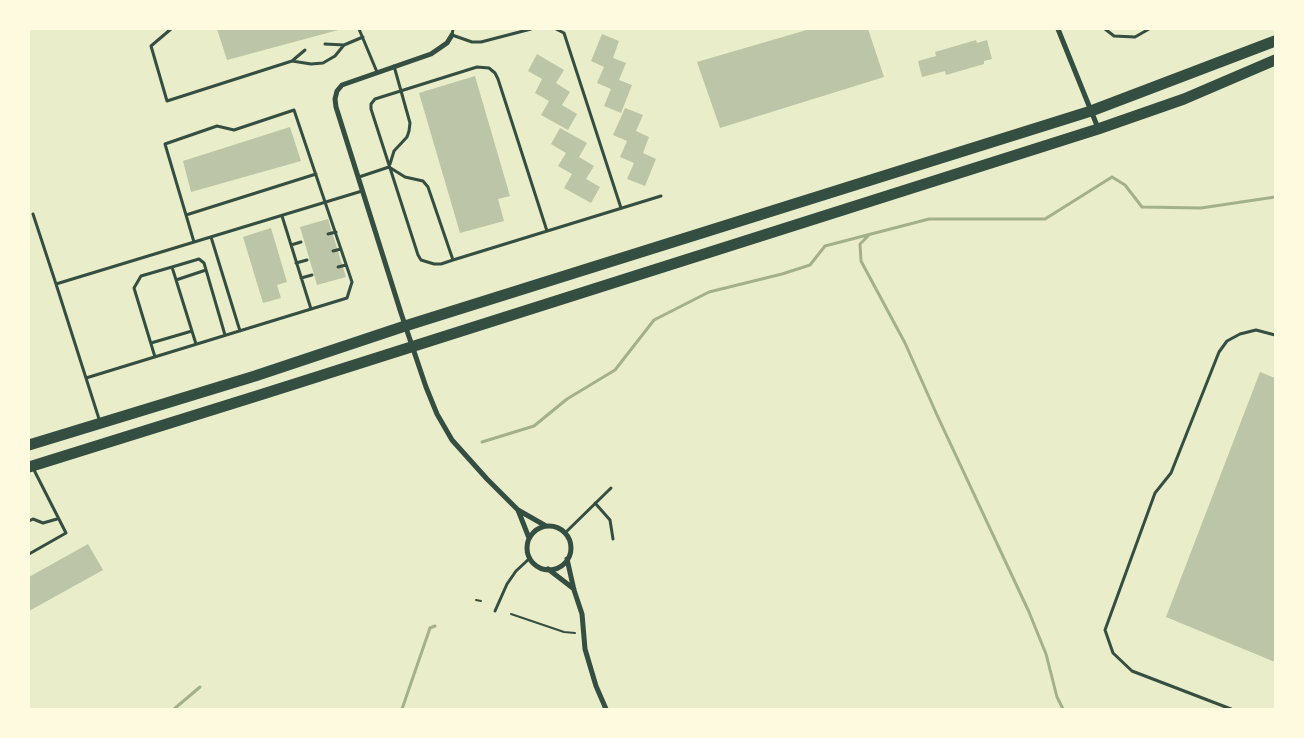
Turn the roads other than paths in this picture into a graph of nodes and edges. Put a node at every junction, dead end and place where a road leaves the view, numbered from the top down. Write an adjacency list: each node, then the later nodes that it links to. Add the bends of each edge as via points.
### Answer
1 (172, 29): 15 (lane, via 151,46 167,101)
2 (359, 29): 9 (lane)
3 (531, 29): 8 (lane, via 481,42 472,42)
4 (556, 29): 27 (lane, via 564,33)
5 (1058, 29): 19 (street)
6 (1105, 29): 7 (lane, via 1114,36 1136,37)
7 (1149, 29)
8 (453, 32): 16 (street, via 447,43 431,54)
9 (363, 37): 12 (lane); 17 (lane)
10 (1275, 41): 19 (main road)
11 (325, 44): 12 (lane)
12 (344, 45): 15 (lane, via 323,63)
13 (306, 50): 15 (lane)
14 (1275, 60): 20 (main road, via 1184,99)
15 (292, 61)
16 (394, 66): 17 (street); 18 (lane)
17 (377, 72): 23 (street, via 342,85 335,98)
18 (401, 91): 21 (lane, via 410,122 409,131 394,151); 21 (lane, via 374,99 371,104); 32 (lane, via 477,67 489,68 495,73)
19 (1091, 111): 20 (street); 52 (main road)
20 (1098, 129): 59 (main road)
21 (389, 167): 23 (lane); 41 (lane, via 405,177 423,181 428,187); 41 (lane, via 421,260 434,264)
22 (316, 174): 26 (lane); 29 (lane); 29 (lane, via 294,110 234,130 217,126 165,144)
23 (358, 177): 24 (street)
24 (362, 191): 26 (lane); 52 (street)
25 (661, 196): 27 (lane)
26 (326, 202): 30 (lane); 31 (lane)
27 (621, 208): 32 (lane)
28 (33, 214): 50 (lane)
29 (186, 216): 35 (lane)
30 (282, 216): 34 (lane); 37 (lane)
31 (336, 232): 33 (lane); 38 (lane)
32 (547, 232): 41 (lane)
33 (328, 234)
34 (211, 238): 35 (lane); 54 (lane)
35 (194, 242): 50 (lane)
36 (301, 242): 37 (lane)
37 (291, 245): 42 (lane)
38 (341, 249): 39 (lane); 43 (lane)
39 (333, 251)
40 (307, 260): 42 (lane)
41 (453, 260)
42 (296, 263): 48 (lane)
43 (346, 265): 45 (lane); 51 (lane, via 352,282 347,298)
44 (172, 267): 46 (lane, via 199,259); 49 (lane); 57 (lane, via 141,276 134,288)
45 (338, 267)
46 (206, 270): 49 (lane); 56 (lane)
47 (312, 275): 48 (lane)
48 (301, 278): 51 (lane)
49 (176, 280): 53 (lane)
50 (56, 284): 61 (lane)
51 (311, 309): 54 (lane)
52 (405, 326): 59 (street); 62 (main road)
53 (192, 331): 57 (lane); 58 (lane)
54 (240, 331): 56 (lane)
55 (1275, 334): 81 (lane, via 1256,330 1240,334 1219,352 1171,473 1155,493 1105,630 1113,653 1132,671)
56 (225, 335): 58 (lane)
57 (151, 343): 60 (lane)
58 (196, 344): 60 (lane)
59 (412, 346): 64 (main road); 67 (street, via 437,414 452,440)
60 (155, 357): 61 (lane)
61 (86, 378): 62 (lane)
62 (100, 424): 63 (main road)
63 (29, 446)
64 (31, 466): 68 (lane)
65 (612, 488): 66 (lane)
66 (595, 503): 71 (lane); 73 (lane, via 610,520)
67 (518, 510): 70 (street); 72 (street)
68 (57, 519): 69 (lane, via 43,524 33,519); 74 (lane, via 66,533)
69 (29, 521)
70 (546, 526): 71 (street); 72 (street)
71 (565, 533): 76 (street, via 571,546)
72 (529, 538): 75 (street)
73 (613, 539)
74 (29, 554)
75 (530, 558): 77 (street, via 541,568); 79 (lane, via 516,571)
76 (567, 559): 77 (street, via 562,565); 78 (street)
77 (548, 569): 78 (street)
78 (574, 590): 80 (street, via 582,614 585,649)
79 (496, 611)
80 (606, 709)
81 (1231, 709)

